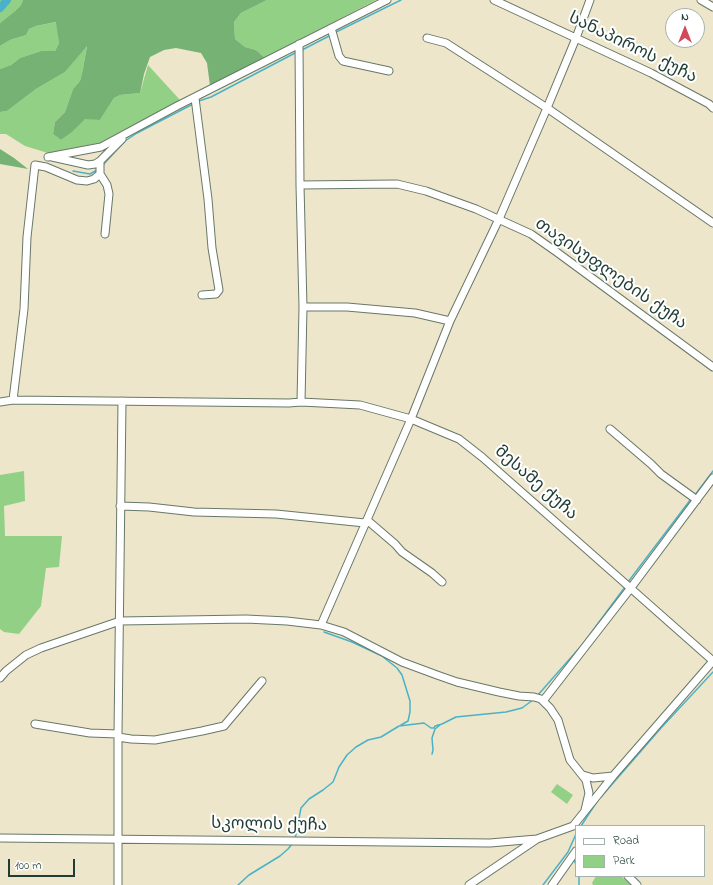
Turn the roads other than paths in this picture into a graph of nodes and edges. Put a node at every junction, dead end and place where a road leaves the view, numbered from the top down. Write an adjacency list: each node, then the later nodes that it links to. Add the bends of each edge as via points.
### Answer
1 (387, 0): 6 (street)
2 (494, 0): 8 (street, სანაპიროს ქუჩა)
3 (590, 0): 8 (street)
4 (701, 0): 5 (street)
5 (711, 4)
6 (331, 28): 9 (street); 10 (street, via 339,56 343,61)
7 (427, 38): 12 (street, via 446,42)
8 (576, 38): 12 (street); 13 (street, სანაპიროს ქუჩა, via 651,73)
9 (300, 44): 11 (street); 17 (street)
10 (389, 71)
11 (195, 98): 14 (street); 21 (street, via 219,290 216,294)
12 (547, 108): 18 (street); 19 (street)
13 (713, 108)
14 (126, 134): 15 (street); 15 (street, via 101,147 48,157 88,165)
15 (100, 161): 16 (street)
16 (100, 174): 20 (street, via 109,194); 25 (street, via 87,181 46,167 35,166 27,237 24,309)
17 (300, 185): 18 (street, თავისუფლების ქუჩა, via 397,184 454,200); 22 (street)
18 (499, 219): 23 (street); 24 (street, თავისუფლების ქუჩა, via 531,234)
19 (713, 224)
20 (105, 234)
21 (202, 295)
22 (303, 307): 23 (street, via 347,307 415,313); 28 (street)
23 (450, 322): 29 (street)
24 (713, 367)
25 (13, 400): 26 (street, მესამე ქუჩა); 27 (street, მესამე ქუჩა)
26 (122, 401): 28 (street, მესამე ქუჩა); 33 (street)
27 (0, 402)
28 (301, 402): 29 (street, მესამე ქუჩა, via 360,405)
29 (411, 419): 34 (street); 36 (street, მესამე ქუჩა, via 458,439 482,457)
30 (610, 429): 32 (street, via 661,474)
31 (713, 478): 32 (street)
32 (697, 500): 36 (street)
33 (120, 506): 34 (street, via 194,512 276,514); 37 (street)
34 (366, 522): 35 (street); 38 (street)
35 (442, 582)
36 (630, 589): 39 (street, მესამე ქუჩა); 42 (street)
37 (120, 621): 38 (street, via 246,619); 40 (street, via 26,655); 44 (street)
38 (321, 625): 42 (street, via 344,632 402,662 457,682)
39 (713, 661): 46 (street)
40 (0, 678)
41 (262, 682): 44 (street, via 224,726 155,740 131,739)
42 (543, 701): 45 (street, via 558,720 570,760)
43 (35, 724): 44 (street)
44 (118, 735): 51 (street)
45 (583, 775): 46 (street, via 593,778); 47 (street, via 589,793)
46 (613, 776): 47 (street)
47 (585, 810): 48 (street)
48 (576, 825)
49 (574, 828): 52 (street)
50 (0, 838): 51 (street, სკოლის ქუჩა)
51 (117, 840): 52 (street, სკოლის ქუჩა, via 490,843); 55 (street)
52 (537, 840): 56 (street)
53 (575, 852): 57 (street)
54 (629, 877): 58 (street)
55 (118, 885)
56 (469, 885)
57 (552, 885)
58 (637, 885)

